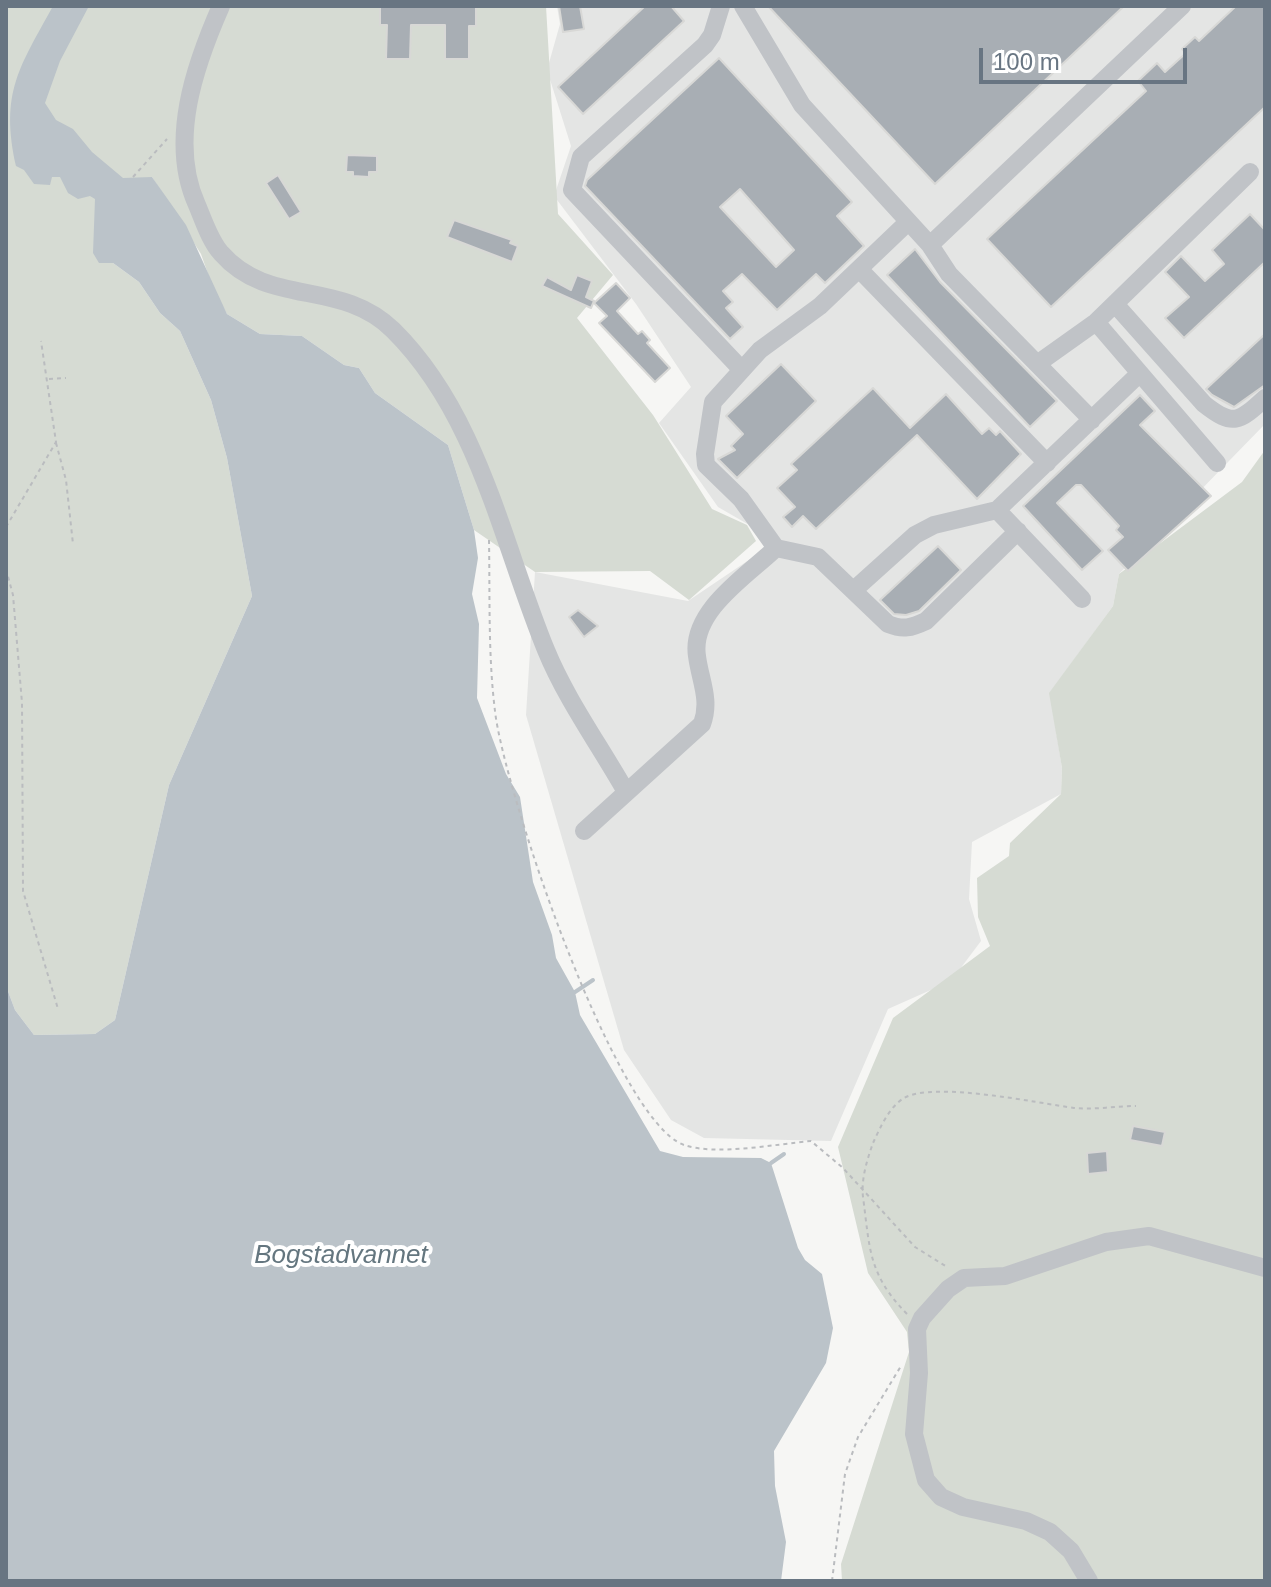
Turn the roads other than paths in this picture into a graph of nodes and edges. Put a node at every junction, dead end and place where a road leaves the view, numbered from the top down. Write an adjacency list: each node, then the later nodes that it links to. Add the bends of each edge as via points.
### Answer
1 (221, 6): 23 (street, via 195,71 186,133 195,201 219,252 246,275 273,288 325,293 362,307 393,329 426,369 458,421 547,653)
2 (721, 6): 12 (street, via 705,45 581,157 572,190)
3 (743, 6): 6 (street, via 802,105)
4 (1176, 8): 7 (street)
5 (1250, 172): 9 (street)
6 (908, 222): 7 (street); 8 (street)
7 (930, 245): 11 (street, via 949,274)
8 (859, 269): 12 (street); 16 (street)
9 (1115, 304): 10 (street); 14 (street, via 1219,415 1244,418)
10 (1096, 322): 11 (street); 13 (street)
11 (1037, 364): 15 (street)
12 (742, 370): 20 (street, via 713,402 706,465 741,499)
13 (1139, 374): 15 (street); 17 (street)
14 (1265, 398)
15 (1092, 420): 16 (street)
16 (1047, 463): 18 (street)
17 (1217, 463)
18 (997, 510): 19 (street); 21 (street, via 934,525 915,535)
19 (1018, 531): 21 (street, via 926,621 911,628 888,624); 22 (street)
20 (776, 548): 21 (street, via 818,557); 23 (street, via 719,601 698,631 696,652 707,709 702,724)
21 (855, 589)
22 (1082, 599)
23 (626, 792): 24 (street)
24 (584, 831)
25 (1265, 1268): 26 (street, via 1149,1236 1106,1242 1005,1276 964,1278 928,1309 917,1329 914,1434 926,1480 941,1497 963,1507 1050,1532 1071,1551)
26 (1089, 1581)

